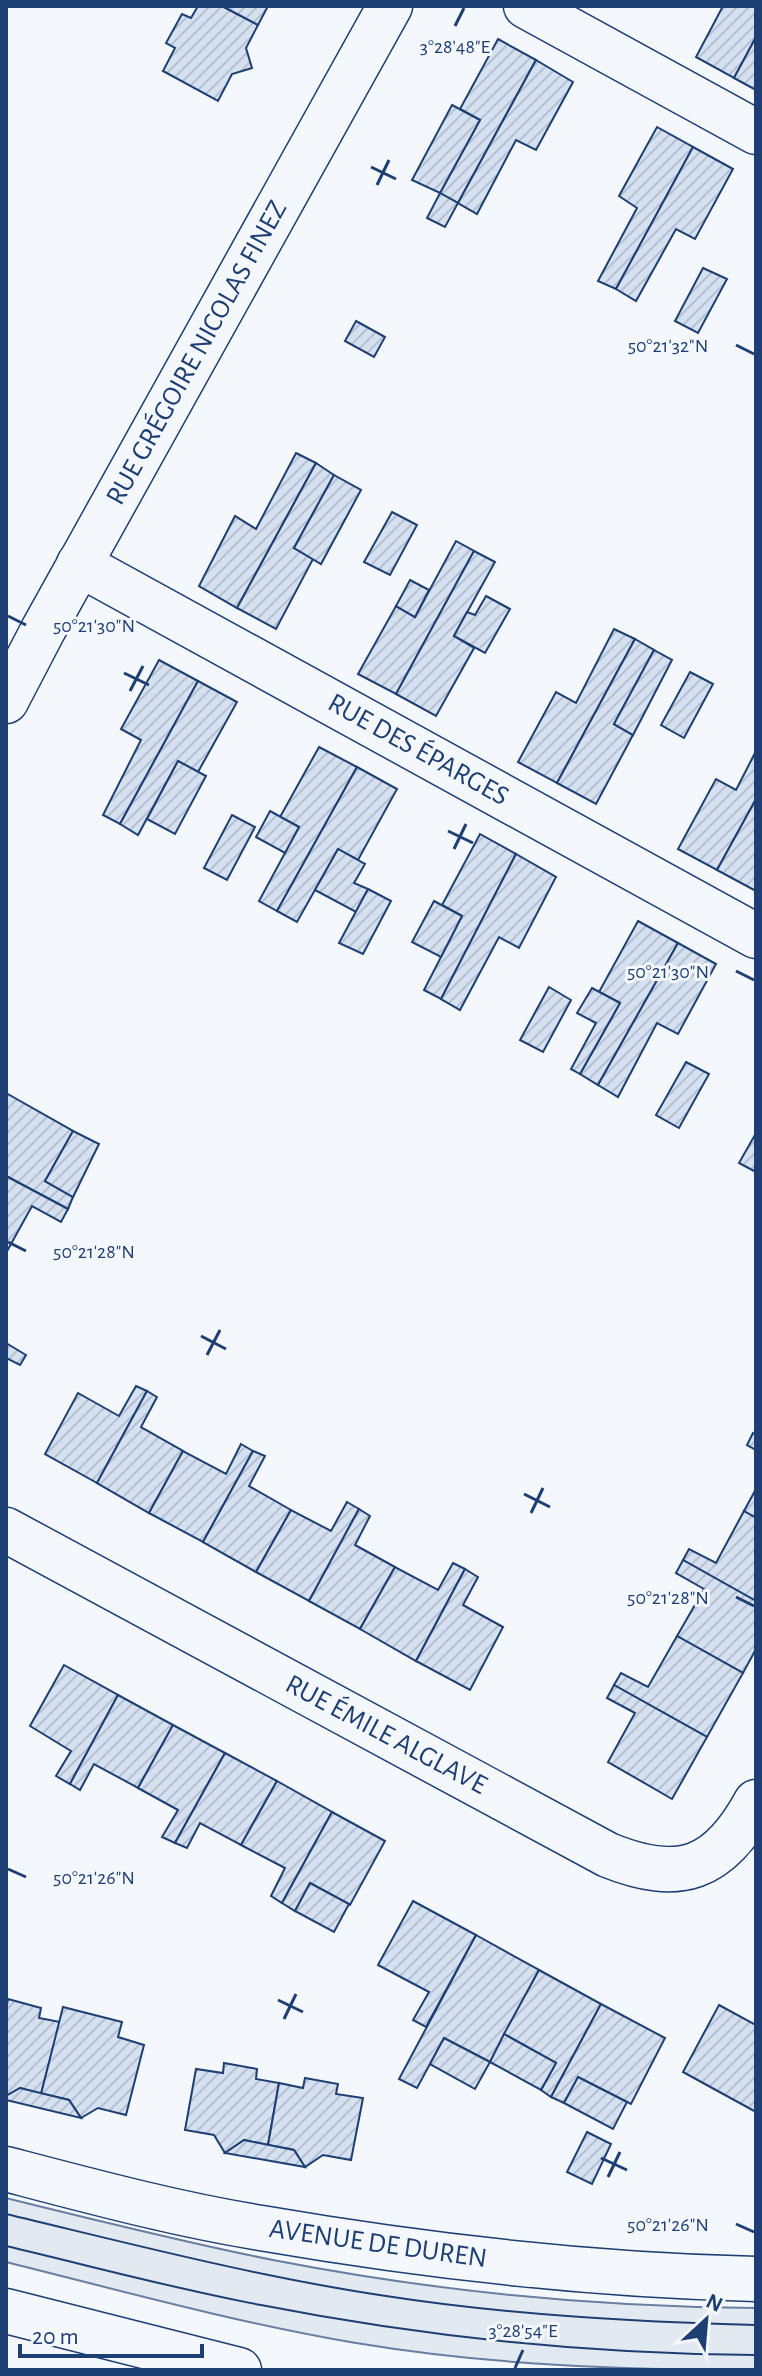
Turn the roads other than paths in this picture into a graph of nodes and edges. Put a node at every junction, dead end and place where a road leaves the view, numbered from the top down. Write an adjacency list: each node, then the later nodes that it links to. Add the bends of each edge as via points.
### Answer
1 (390, 6): 4 (street, RUE GRÉGOIRE NICOLAS FINEZ)
2 (526, 6): 3 (street)
3 (756, 132)
4 (79, 564): 5 (street, RUE GRÉGOIRE NICOLAS FINEZ); 6 (street, RUE DES ÉPARGES)
5 (6, 701)
6 (756, 936)
7 (6, 1530): 8 (street, RUE ÉMILE ALGLAVE, via 636,1866 664,1871 711,1858 729,1842)
8 (756, 1802)
9 (6, 2169): 10 (street, AVENUE DE DUREN, via 197,2216 378,2246 641,2275)
10 (756, 2279)
11 (6, 2311): 12 (street)
12 (239, 2370)

